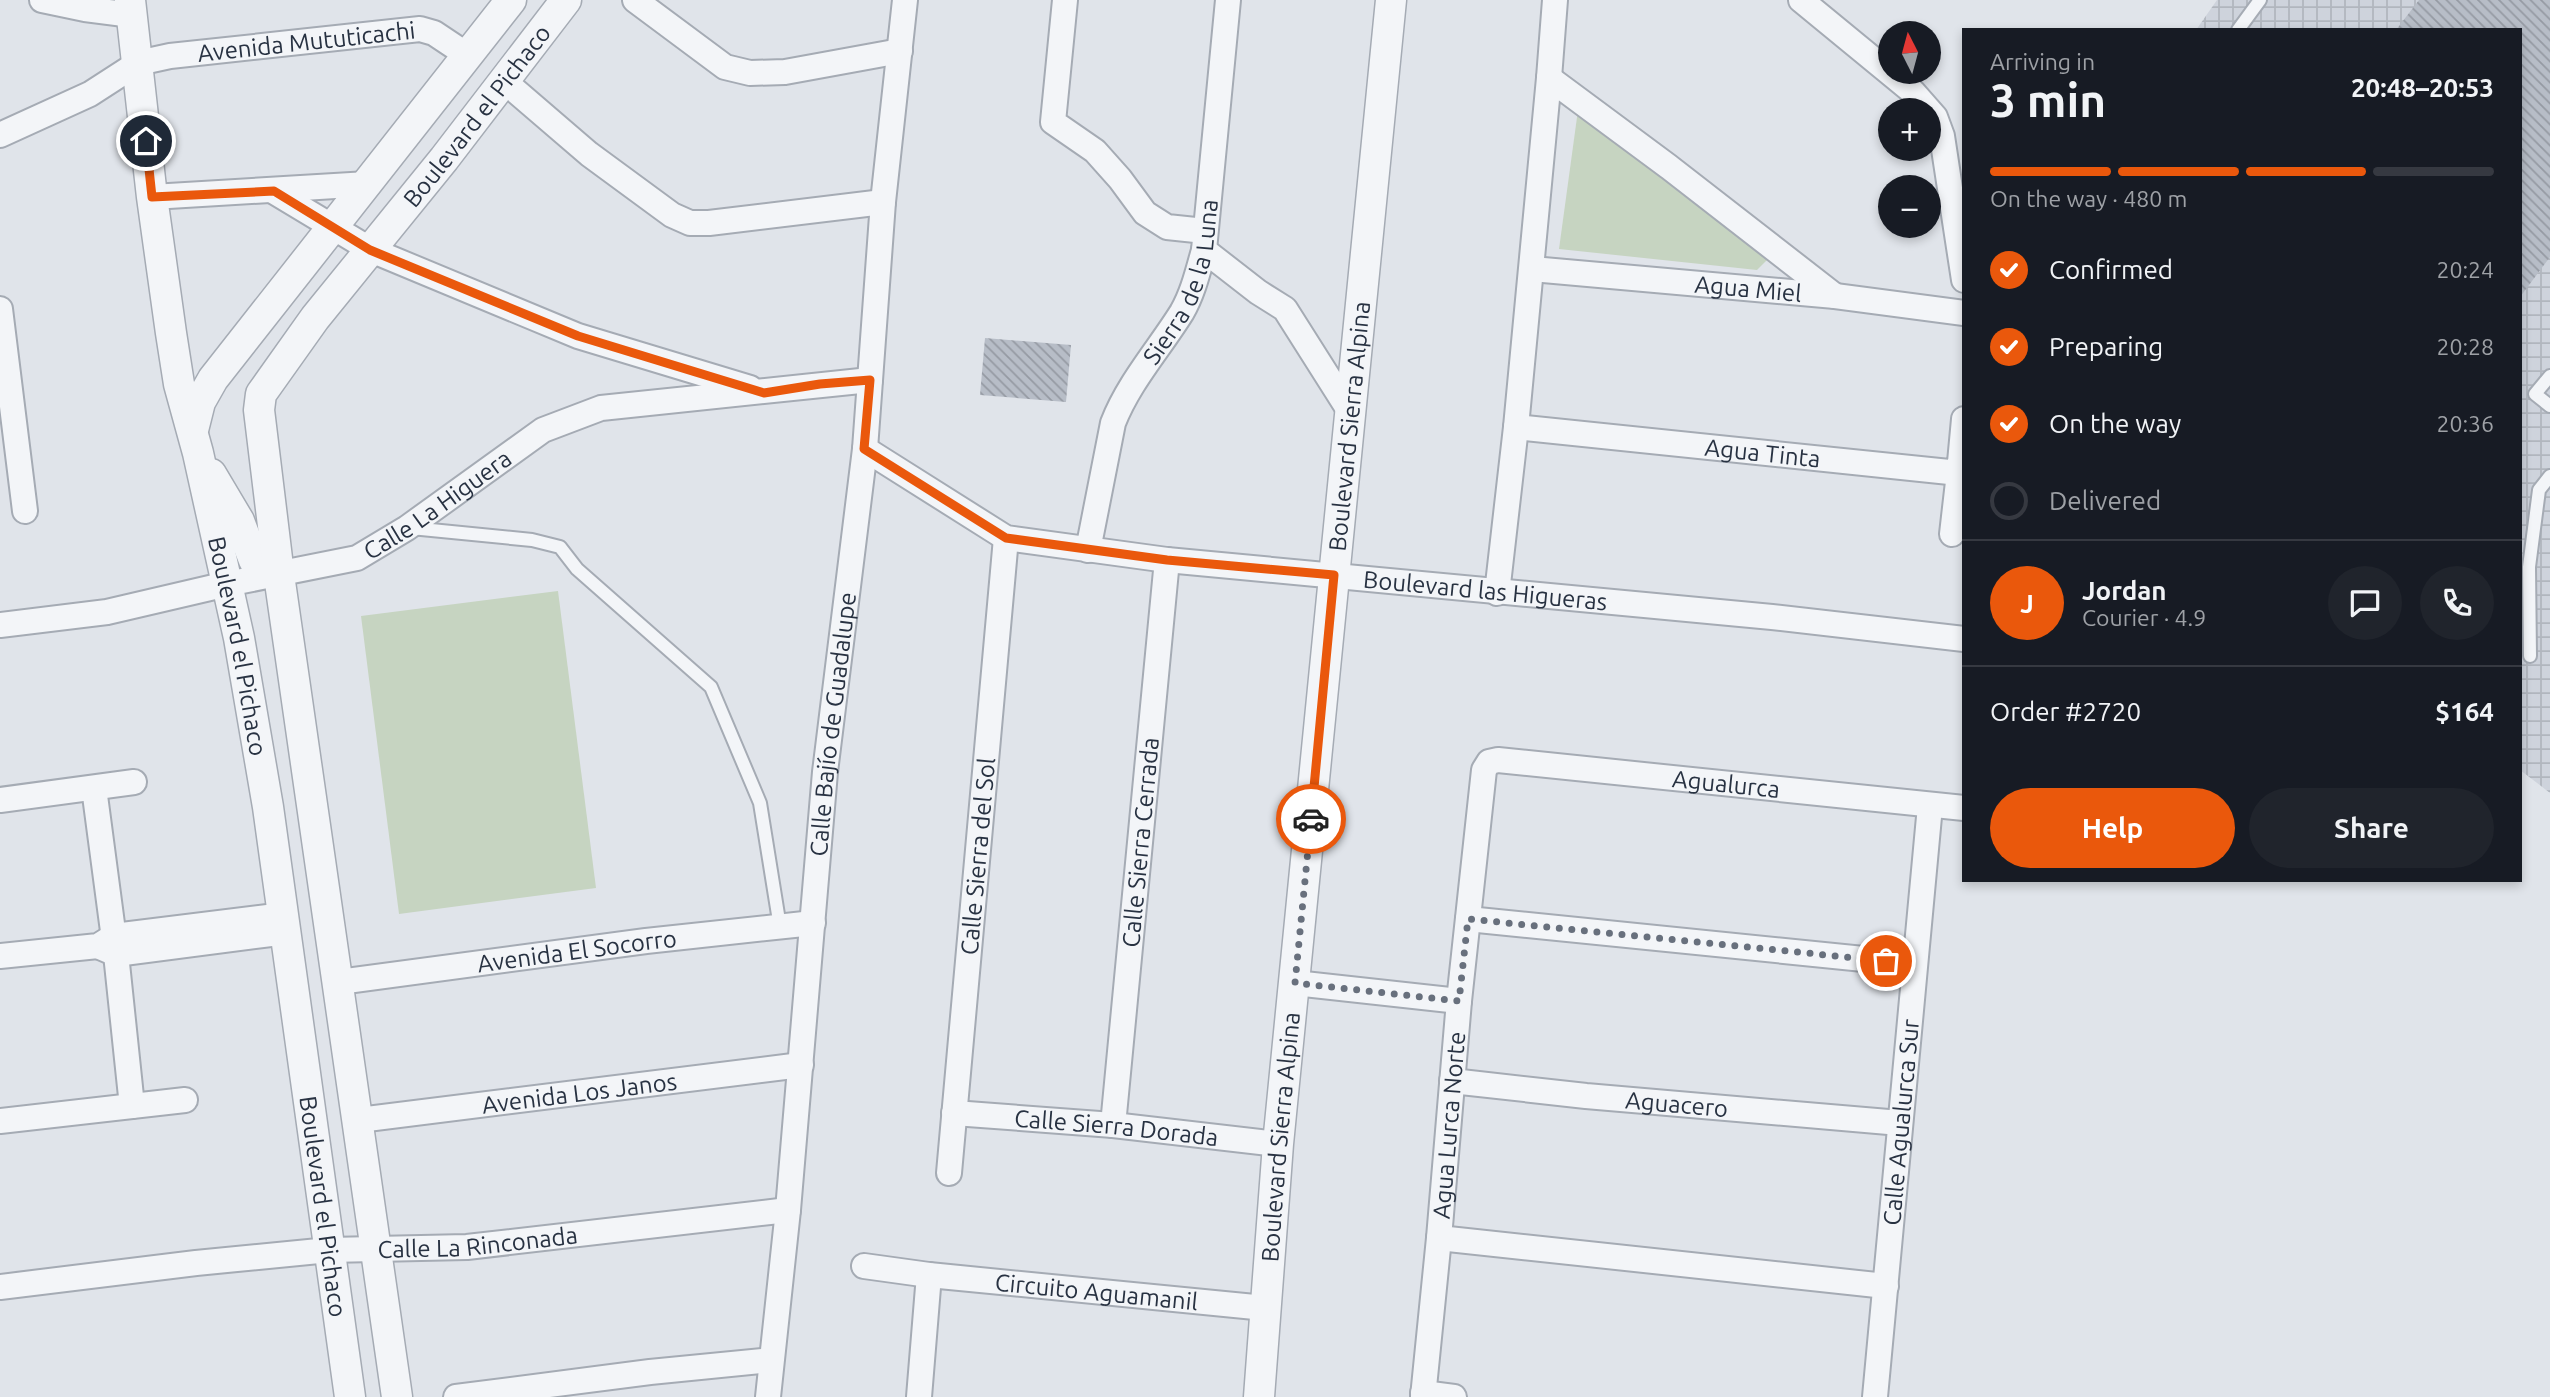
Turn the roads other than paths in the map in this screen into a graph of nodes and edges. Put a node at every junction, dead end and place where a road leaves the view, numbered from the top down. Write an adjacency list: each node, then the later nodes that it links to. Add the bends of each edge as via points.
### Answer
1 (42, 0): 12 (street, via 85,9)
2 (511, 0): 15 (street, Boulevard el Pichaco)
3 (566, 0): 18 (street, Boulevard el Pichaco)
4 (635, 0): 14 (street, via 725,66 750,73 785,72)
5 (905, 0): 14 (street, Calle Bajío de Guadalupe)
6 (1065, 0): 25 (street, via 1053,122 1095,151 1145,213)
7 (1228, 0): 25 (street, Sierra de la Luna)
8 (1391, 0): 36 (street, Boulevard Sierra Alpina)
9 (1555, 0): 17 (street)
10 (1801, 0): 27 (street, via 1913,92 1935,117 1942,136)
11 (2260, 0): 13 (lane)
12 (131, 7): 16 (street)
13 (2239, 28)
14 (900, 51): 23 (street, Calle Bajío de Guadalupe)
15 (467, 55): 16 (street, Avenida Mututicachi, via 420,29 251,45); 20 (street, Boulevard el Pichaco)
16 (138, 63): 19 (street, via 90,94); 22 (street)
17 (1549, 78): 28 (street); 29 (street)
18 (503, 80): 23 (street, via 589,154 672,215 690,223); 26 (street, Boulevard el Pichaco)
19 (0, 135)
20 (368, 184): 21 (street); 24 (street, Boulevard el Pichaco)
21 (274, 191): 22 (street); 24 (street)
22 (152, 197): 38 (street, via 179,384)
23 (883, 202): 33 (street, Calle Bajío de Guadalupe)
24 (334, 228): 26 (street); 38 (street, Boulevard el Pichaco, via 213,379 200,402)
25 (1205, 241): 36 (street, via 1258,292 1285,309); 48 (street, Sierra de la Luna, via 1196,281 1183,310 1120,404)
26 (370, 250): 34 (street, via 578,336); 50 (street, Boulevard el Pichaco, via 261,394 259,410)
27 (1962, 267)
28 (1532, 269): 29 (street, Agua Miel); 37 (street)
29 (1835, 296): 31 (street, Agua Miel)
30 (0, 309): 41 (street)
31 (1962, 313)
32 (2550, 376): 35 (lane, via 2535,394)
33 (870, 380): 34 (street, Calle La Higuera); 40 (street, Calle Bajío de Guadalupe)
34 (764, 393): 45 (street, Calle La Higuera, via 601,408 543,430)
35 (2550, 406)
36 (1349, 410): 51 (street, Boulevard Sierra Alpina)
37 (1516, 427): 42 (street, Agua Tinta); 53 (street)
38 (196, 441): 50 (street, via 254,560); 52 (street, Boulevard el Pichaco)
39 (1962, 441): 42 (street)
40 (864, 449): 47 (street, Boulevard las Higueras); 65 (street, Calle Bajío de Guadalupe, via 825,772)
41 (9, 465): 44 (street)
42 (1959, 473): 46 (street)
43 (2550, 476): 56 (lane, via 2539,490 2529,567)
44 (25, 511)
45 (407, 528): 50 (street, Calle La Higuera, via 357,558); 66 (lane, via 560,547 578,569 710,687 760,803)
46 (1952, 534)
47 (1006, 538): 48 (street, Boulevard las Higueras); 77 (street, Calle Sierra del Sol)
48 (1088, 550): 49 (street, Boulevard las Higueras)
49 (1167, 560): 51 (street, Boulevard las Higueras); 81 (street, Calle Sierra Cerrada)
50 (279, 575): 52 (street, Calle La Higuera); 70 (street, Boulevard el Pichaco)
51 (1334, 575): 53 (street, Boulevard las Higueras); 71 (street, Boulevard Sierra Alpina)
52 (227, 584): 54 (street, Calle La Higuera, via 107,612); 64 (street, Boulevard el Pichaco)
53 (1497, 593): 55 (street, Boulevard las Higueras)
54 (0, 625)
55 (1962, 639)
56 (2530, 656)
57 (1489, 762): 61 (street, Agualurca); 63 (street, Agua Lurca Norte, via 1484,770)
58 (134, 782): 59 (street)
59 (94, 788): 60 (street); 67 (street)
60 (0, 800)
61 (1930, 806): 62 (street, Agualurca); 69 (street, Calle Agualurca Sur)
62 (1962, 808)
63 (1468, 919): 69 (street); 72 (street, Agua Lurca Norte)
64 (285, 923): 67 (street); 86 (street, Boulevard el Pichaco)
65 (813, 923): 66 (street, Avenida El Socorro); 73 (street, Calle Bajío de Guadalupe)
66 (780, 927): 70 (street, Avenida El Socorro)
67 (109, 945): 68 (street); 76 (street)
68 (0, 956)
69 (1913, 964): 80 (street, Calle Agualurca Sur)
70 (339, 982): 78 (street, Boulevard el Pichaco)
71 (1295, 983): 72 (street); 82 (street, Boulevard Sierra Alpina)
72 (1459, 1001): 74 (street, Agua Lurca Norte)
73 (801, 1065): 78 (street, Avenida Los Janos); 84 (street, Calle Bajío de Guadalupe)
74 (1452, 1081): 80 (street, Aguacero); 85 (street, Agua Lurca Norte)
75 (185, 1100): 76 (street)
76 (132, 1106): 79 (street)
77 (954, 1113): 81 (street, Calle Sierra Dorada); 83 (street, Calle Sierra del Sol)
78 (359, 1120): 87 (street, Boulevard el Pichaco)
79 (0, 1121)
80 (1900, 1124): 90 (street, Calle Agualurca Sur)
81 (1113, 1125): 82 (street, Calle Sierra Dorada)
82 (1278, 1144): 92 (street, Boulevard Sierra Alpina)
83 (949, 1173)
84 (788, 1210): 87 (street, Calle La Rinconada, via 467,1247); 93 (street, Calle Bajío de Guadalupe)
85 (1439, 1238): 90 (street, Agua Lurca Norte); 94 (street, Agua Lurca Norte)
86 (329, 1250): 87 (street, Calle La Rinconada); 91 (street, Calle La Rinconada); 95 (street, Boulevard el Pichaco)
87 (377, 1250): 96 (street, Boulevard el Pichaco)
88 (864, 1266): 89 (street, Circuito Aguamanil)
89 (929, 1275): 92 (street, Circuito Aguamanil); 99 (street)
90 (1886, 1286): 102 (street, Calle Agualurca Sur)
91 (0, 1287)
92 (1265, 1308): 100 (street, Boulevard Sierra Alpina)
93 (772, 1360): 97 (street); 98 (street, Calle Bajío de Guadalupe)
94 (1423, 1395): 101 (street)
95 (351, 1397)
96 (397, 1397)
97 (456, 1397)
98 (768, 1397)
99 (919, 1397)
100 (1259, 1397)
101 (1454, 1397)
102 (1875, 1397)

